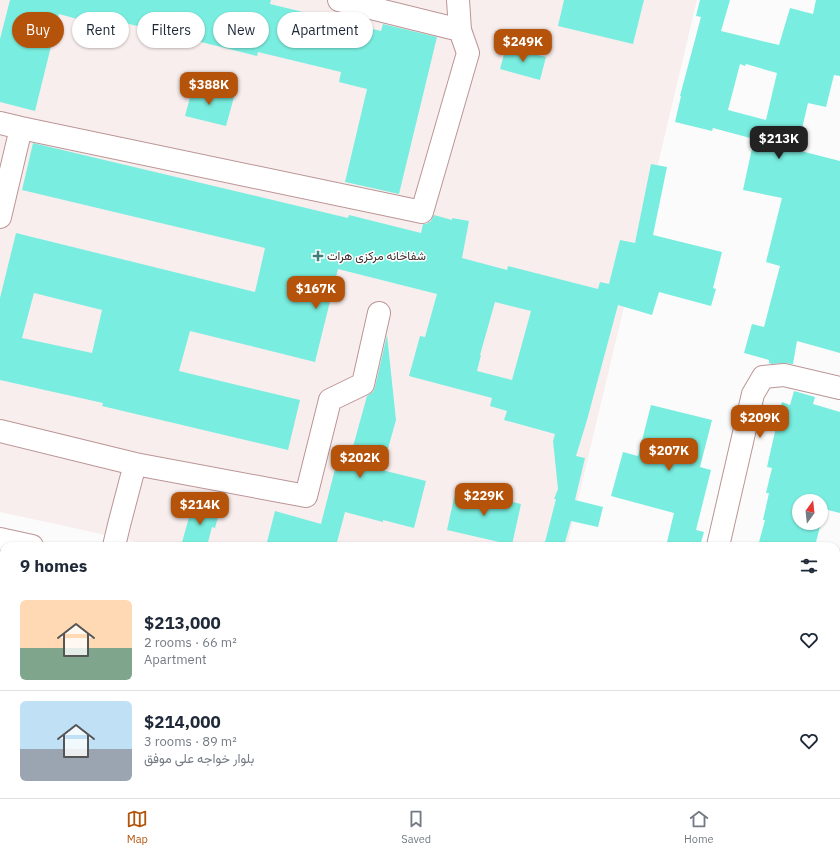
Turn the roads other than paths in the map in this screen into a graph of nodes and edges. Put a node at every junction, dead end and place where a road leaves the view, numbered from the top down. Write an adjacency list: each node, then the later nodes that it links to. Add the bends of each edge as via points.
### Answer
1 (339, 0): 3 (street)
2 (458, 0): 3 (street)
3 (460, 30): 5 (street, via 468,53 422,212)
4 (0, 122): 5 (street)
5 (21, 128): 6 (street)
6 (0, 217)
7 (379, 313): 10 (street, via 363,384 330,400 306,496)
8 (840, 388): 14 (street, via 784,375 763,377 753,394)
9 (0, 432): 10 (street)
10 (135, 464): 13 (street)
11 (0, 539): 12 (street)
12 (14, 542)
13 (115, 542)
14 (719, 542)

